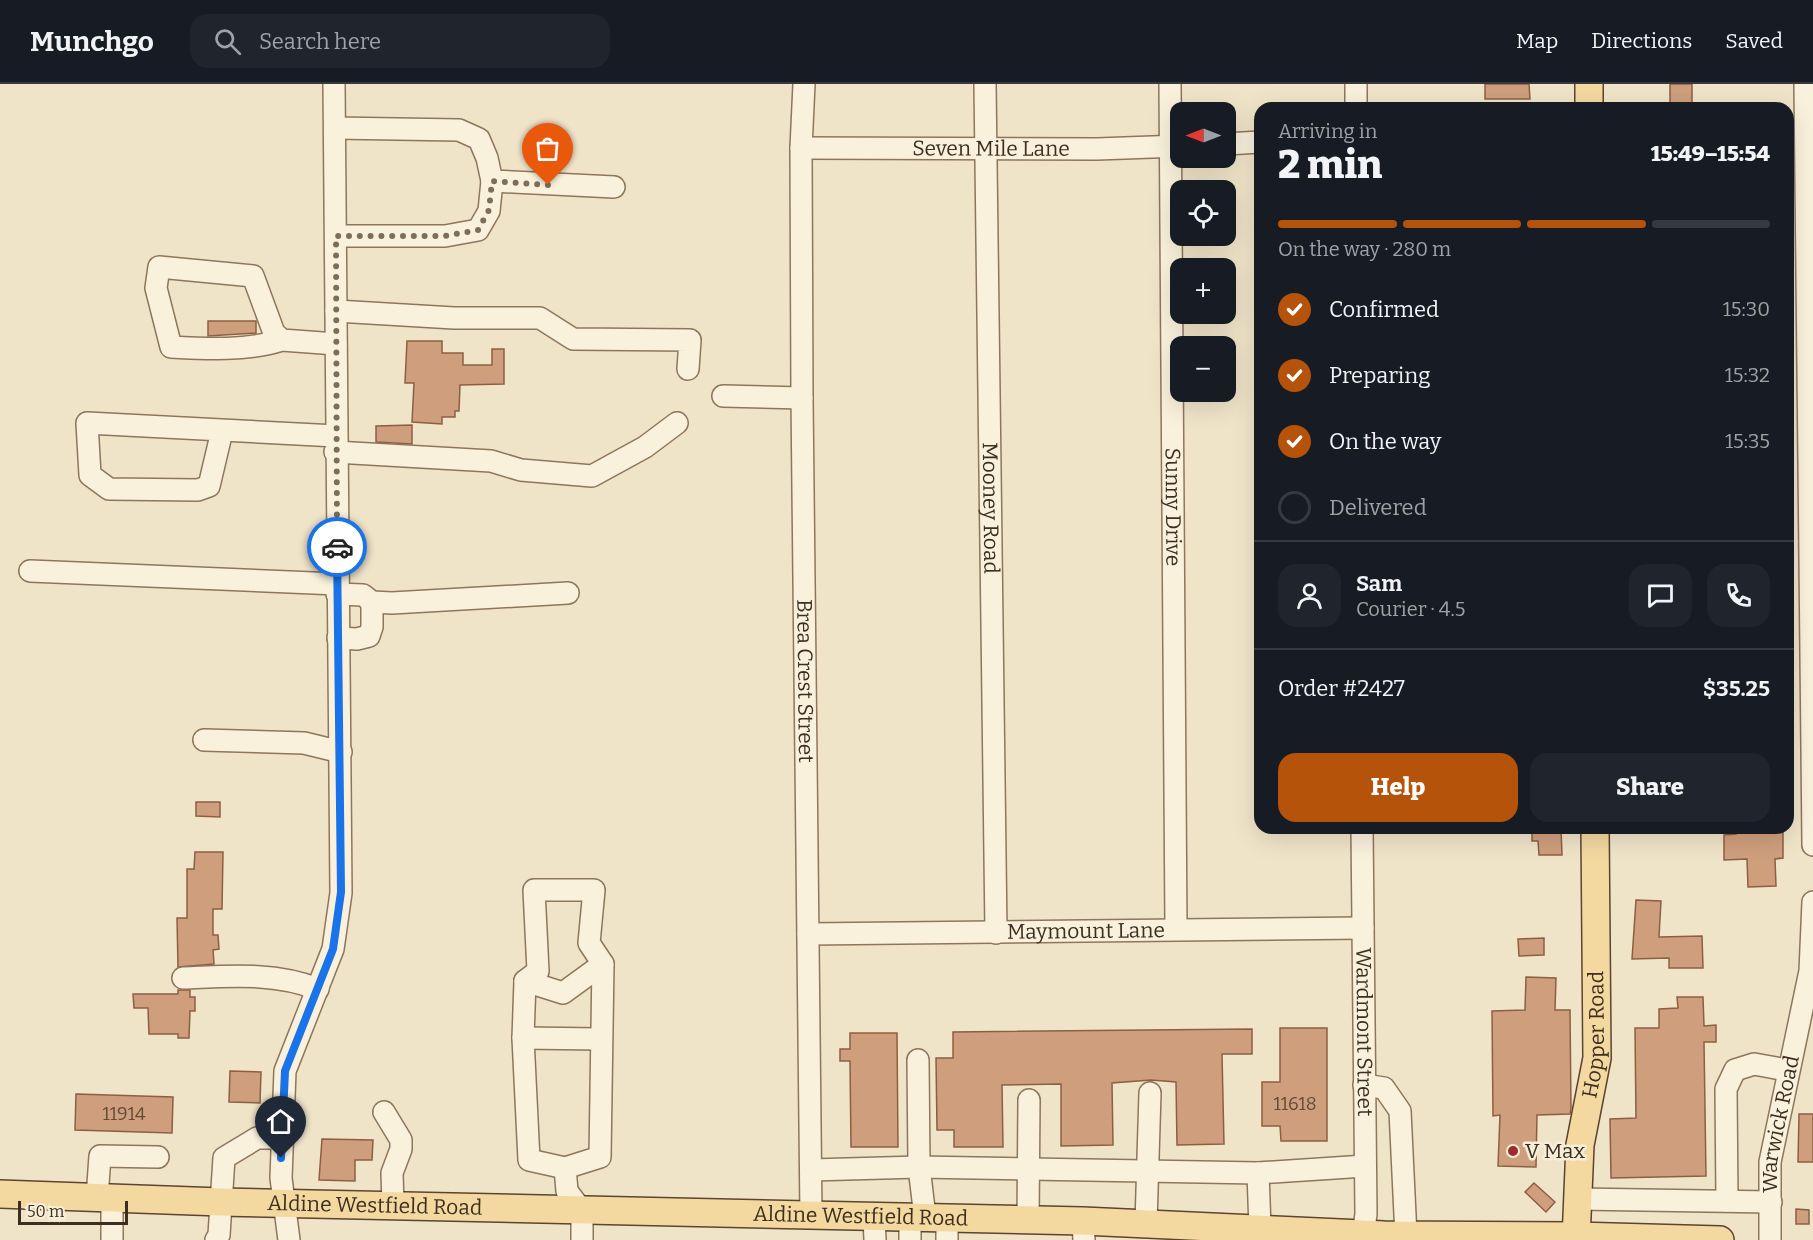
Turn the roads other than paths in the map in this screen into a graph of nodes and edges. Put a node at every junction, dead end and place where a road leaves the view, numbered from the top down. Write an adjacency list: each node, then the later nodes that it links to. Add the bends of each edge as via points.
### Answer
1 (334, 84): 11 (street)
2 (804, 84): 15 (street, Brea Crest Street)
3 (985, 84): 16 (street, Mooney Road)
4 (1170, 84): 8 (street, Sunny Drive)
5 (1356, 84): 9 (street)
6 (1589, 84): 10 (main road)
7 (1805, 84): 39 (street)
8 (1172, 102)
9 (1356, 102)
10 (1590, 102)
11 (335, 128): 18 (street, via 459,130 479,139); 20 (street)
12 (1254, 142): 13 (street)
13 (1236, 143)
14 (1170, 146): 16 (street, Seven Mile Lane)
15 (801, 148): 16 (street, Seven Mile Lane); 26 (street, Brea Crest Street)
16 (987, 148): 43 (street, Mooney Road)
17 (1176, 168): 42 (street, Sunny Drive)
18 (492, 181): 19 (street); 20 (street, via 489,210 478,230 445,236)
19 (614, 187)
20 (336, 236): 21 (street)
21 (336, 311): 23 (street); 24 (street, via 540,318 573,339 690,340)
22 (282, 340): 22 (street, via 274,333 253,276 159,267 156,288 171,347 264,346); 23 (street)
23 (336, 344): 29 (street)
24 (688, 369)
25 (723, 396): 26 (street)
26 (802, 398): 44 (street, Brea Crest Street)
27 (677, 423): 29 (street, via 645,447 592,476)
28 (222, 431): 28 (street, via 87,423 90,475 109,489 198,490 209,486); 29 (street)
29 (336, 444): 31 (street)
30 (30, 571): 31 (street)
31 (337, 589): 33 (street, via 363,595); 34 (street)
32 (568, 593): 33 (street)
33 (372, 602): 34 (street, via 369,636)
34 (338, 638): 36 (street)
35 (204, 740): 36 (street, via 304,743)
36 (341, 752): 48 (street, via 341,892 333,949)
37 (1362, 834): 41 (street, Wardmont Street)
38 (1594, 834): 68 (main road, Hopper Road, via 1597,1058 1580,1145)
39 (1813, 845)
40 (1813, 902): 52 (street, Warwick Road, via 1810,971)
41 (1363, 928): 42 (street, Maymount Lane); 53 (street, Wardmont Street)
42 (1176, 929): 43 (street, Maymount Lane)
43 (996, 933): 44 (street, Maymount Lane)
44 (808, 934): 63 (street, Brea Crest Street)
45 (603, 964): 47 (street, via 563,993); 47 (street, via 589,943 594,890 534,890 538,971); 50 (street)
46 (183, 978): 48 (street, via 292,979)
47 (525, 981): 49 (street)
48 (318, 988): 57 (street, via 285,1071)
49 (523, 1038): 50 (street); 61 (street, via 529,1160)
50 (600, 1040): 61 (street, via 600,1157)
51 (918, 1060): 60 (street)
52 (1787, 1070): 69 (street, via 1754,1064 1735,1070 1726,1089); 71 (street, Warwick Road, via 1770,1161)
53 (1364, 1085): 59 (street, Wardmont Street); 84 (street, via 1384,1088 1400,1111)
54 (1150, 1093): 64 (street)
55 (1029, 1100): 62 (street)
56 (384, 1112): 73 (street, via 401,1140 392,1173)
57 (281, 1138): 70 (street, via 257,1138 224,1158); 72 (street)
58 (158, 1157): 67 (street, via 100,1156)
59 (1365, 1166): 65 (street); 83 (street, Wardmont Street)
60 (919, 1167): 62 (street); 63 (street); 78 (street)
61 (565, 1168): 74 (street, via 567,1191)
62 (1028, 1169): 64 (street); 76 (street)
63 (811, 1170): 75 (street, Brea Crest Street)
64 (1148, 1171): 65 (street); 77 (street)
65 (1258, 1173): 80 (street)
66 (0, 1194): 67 (main road, Aldine Westfield Road)
67 (105, 1198): 70 (main road, Aldine Westfield Road); 88 (street)
68 (1578, 1199): 69 (street); 86 (main road, Hopper Road)
69 (1727, 1201): 71 (street)
70 (221, 1202): 72 (main road, Aldine Westfield Road); 89 (street)
71 (1771, 1202): 93 (street, Warwick Road)
72 (285, 1203): 73 (main road, Aldine Westfield Road); 90 (street)
73 (393, 1205): 74 (main road, Aldine Westfield Road)
74 (582, 1211): 75 (main road, Aldine Westfield Road); 91 (street)
75 (811, 1215): 79 (main road, Aldine Westfield Road)
76 (1028, 1221): 78 (main road, Aldine Westfield Road); 81 (main road, Aldine Westfield Road)
77 (1146, 1223): 81 (main road, Aldine Westfield Road); 82 (main road, Aldine Westfield Road)
78 (928, 1226): 79 (main road, Aldine Westfield Road)
79 (874, 1228)
80 (1260, 1228): 82 (main road, Aldine Westfield Road); 83 (main road, Aldine Westfield Road)
81 (1083, 1231)
82 (1193, 1233)
83 (1366, 1236): 84 (main road, Aldine Westfield Road)
84 (1406, 1236): 85 (main road, Aldine Westfield Road)
85 (1435, 1238): 87 (main road, Aldine Westfield Road)
86 (1576, 1238): 87 (main road, Aldine Westfield Road); 92 (main road, Aldine Westfield Road)
87 (1509, 1239)
88 (112, 1240)
89 (216, 1240)
90 (289, 1240)
91 (582, 1240)
92 (1720, 1240)
93 (1770, 1240)

